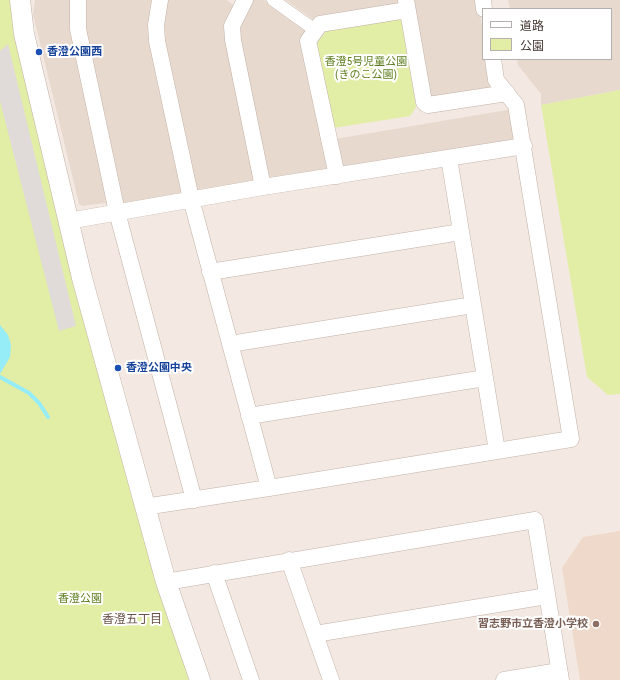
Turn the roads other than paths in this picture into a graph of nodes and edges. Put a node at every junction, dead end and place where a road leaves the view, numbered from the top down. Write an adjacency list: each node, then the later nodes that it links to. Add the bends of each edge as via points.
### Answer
1 (20, 0): 16 (street, via 24,34)
2 (78, 0): 15 (street, via 78,29)
3 (160, 0): 14 (street, via 156,26 157,41)
4 (273, 0): 7 (street)
5 (242, 1): 13 (street, via 232,26 233,40)
6 (407, 5): 7 (street, via 320,24); 9 (street, via 424,102 428,106)
7 (315, 30): 12 (street, via 308,41)
8 (493, 60): 9 (street, via 496,80)
9 (507, 93): 10 (street, via 516,105)
10 (524, 146): 11 (street); 23 (street, via 571,439)
11 (449, 158): 12 (street); 17 (street)
12 (337, 176): 13 (street)
13 (263, 187): 14 (street)
14 (192, 199): 15 (street); 18 (street)
15 (117, 212): 16 (street); 25 (street)
16 (68, 221): 26 (street)
17 (461, 232): 18 (street); 19 (street)
18 (210, 272): 20 (street)
19 (473, 305): 20 (street); 21 (street)
20 (230, 344): 22 (street)
21 (485, 378): 22 (street); 23 (street)
22 (250, 416): 24 (street)
23 (497, 451): 24 (street)
24 (269, 488): 25 (street)
25 (194, 500): 26 (street)
26 (144, 506): 29 (street)
27 (289, 560): 28 (street); 30 (street, via 535,520); 31 (street)
28 (214, 573): 29 (street); 34 (street)
29 (166, 582): 33 (street)
30 (547, 596): 31 (street); 32 (street)
31 (315, 634): 35 (street)
32 (560, 676): 36 (street)
33 (200, 680)
34 (251, 680)
35 (330, 680)
36 (504, 680)

